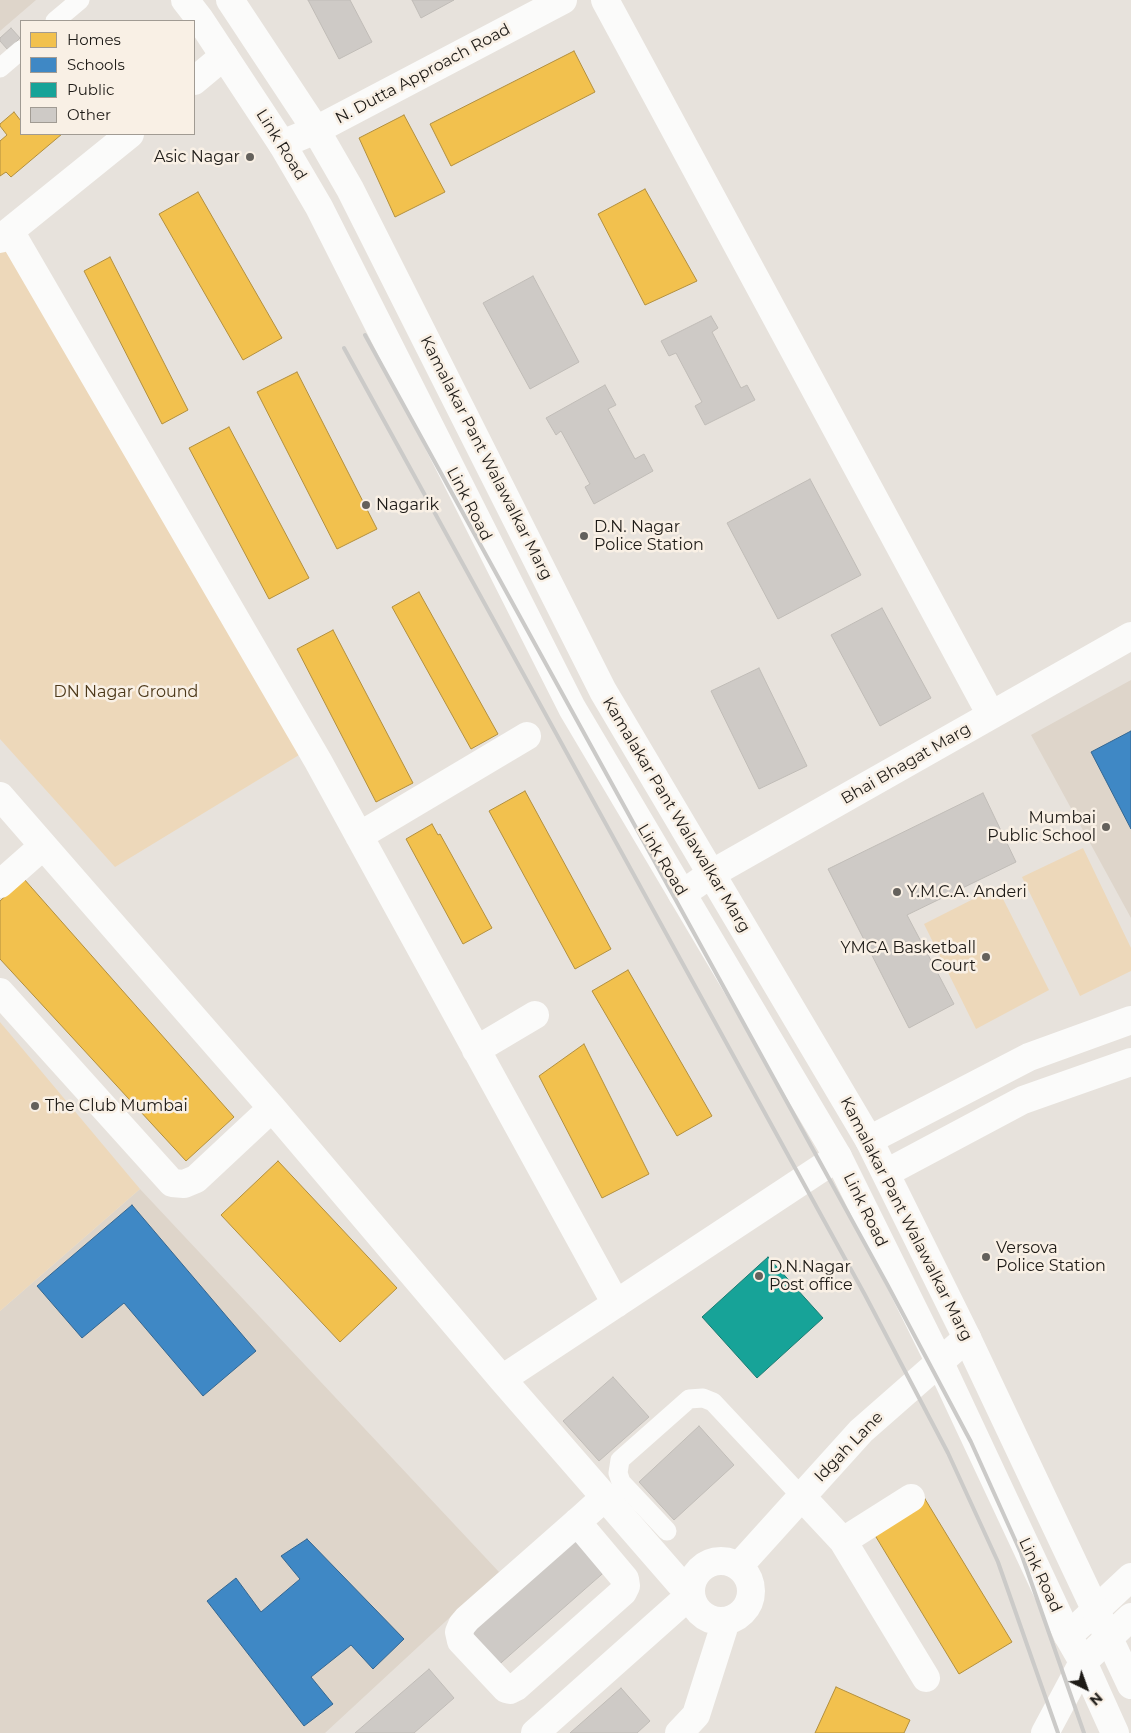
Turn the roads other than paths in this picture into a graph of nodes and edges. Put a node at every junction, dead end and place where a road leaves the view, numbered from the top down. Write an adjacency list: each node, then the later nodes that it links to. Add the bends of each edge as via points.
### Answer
1 (80, 0): 6 (lane)
2 (184, 0): 8 (street, Link Road)
3 (230, 0): 11 (street, Kamalakar Pant Walawalkar Marg)
4 (564, 0): 11 (street, N. Dutta Approach Road)
5 (604, 0): 16 (street)
6 (56, 20)
7 (20, 51): 9 (lane)
8 (224, 56): 10 (street); 13 (street, Link Road)
9 (0, 68)
10 (195, 81)
11 (316, 130): 13 (street, N. Dutta Approach Road); 21 (street, Kamalakar Pant Walawalkar Marg, via 350,189 603,691)
12 (129, 135): 14 (street)
13 (282, 144): 23 (street, Link Road, via 319,207 572,708)
14 (5, 235): 19 (street, via 318,761)
15 (1131, 636): 16 (street, Bhai Bhagat Marg)
16 (991, 715): 21 (street, Bhai Bhagat Marg)
17 (527, 736): 19 (street)
18 (0, 796): 20 (street)
19 (358, 836): 27 (street)
20 (43, 846): 22 (street); 29 (street)
21 (712, 874): 23 (street, Bhai Bhagat Marg); 30 (street, Kamalakar Pant Walawalkar Marg)
22 (0, 884)
23 (682, 894): 31 (street, Link Road)
24 (0, 992): 29 (street, via 172,1183 184,1184 196,1179)
25 (535, 1015): 27 (street)
26 (1131, 1020): 30 (street, via 1030,1057)
27 (476, 1050): 33 (street)
28 (1131, 1062): 32 (street, via 1023,1100)
29 (272, 1108): 36 (street)
30 (869, 1140): 32 (street, Kamalakar Pant Walawalkar Marg)
31 (838, 1157): 33 (street); 35 (street, Link Road)
32 (886, 1173): 34 (street, Kamalakar Pant Walawalkar Marg)
33 (616, 1304): 36 (street)
34 (967, 1338): 35 (street, Idgah Lane); 46 (street, Kamalakar Pant Walawalkar Marg)
35 (940, 1363): 37 (street, Idgah Lane, via 861,1431); 49 (street, Link Road)
36 (502, 1379): 38 (street)
37 (801, 1496): 41 (lane, via 713,1402 704,1398 689,1399 620,1460 620,1482); 42 (street); 43 (street, Idgah Lane)
38 (605, 1497): 40 (street); 45 (street)
39 (911, 1498): 42 (street)
40 (577, 1522): 40 (street, via 462,1625 459,1632 461,1641 506,1689 516,1687 626,1586 626,1579)
41 (667, 1531)
42 (843, 1541): 52 (street)
43 (739, 1566): 45 (street, via 730,1561 710,1562 694,1576); 48 (street, via 750,1583 749,1603 743,1612)
44 (1131, 1577): 46 (street)
45 (690, 1595): 48 (street, via 703,1615 716,1621); 55 (street)
46 (1097, 1611): 49 (street); 50 (street, Kamalakar Pant Walawalkar Marg)
47 (1131, 1617): 50 (street)
48 (726, 1621): 54 (street)
49 (1068, 1636): 51 (street, Link Road)
50 (1109, 1637): 51 (street); 53 (street)
51 (1083, 1662): 56 (street); 57 (street, Link Road)
52 (926, 1678)
53 (1131, 1685)
54 (694, 1727)
55 (535, 1733)
56 (1045, 1733)
57 (1114, 1733)

